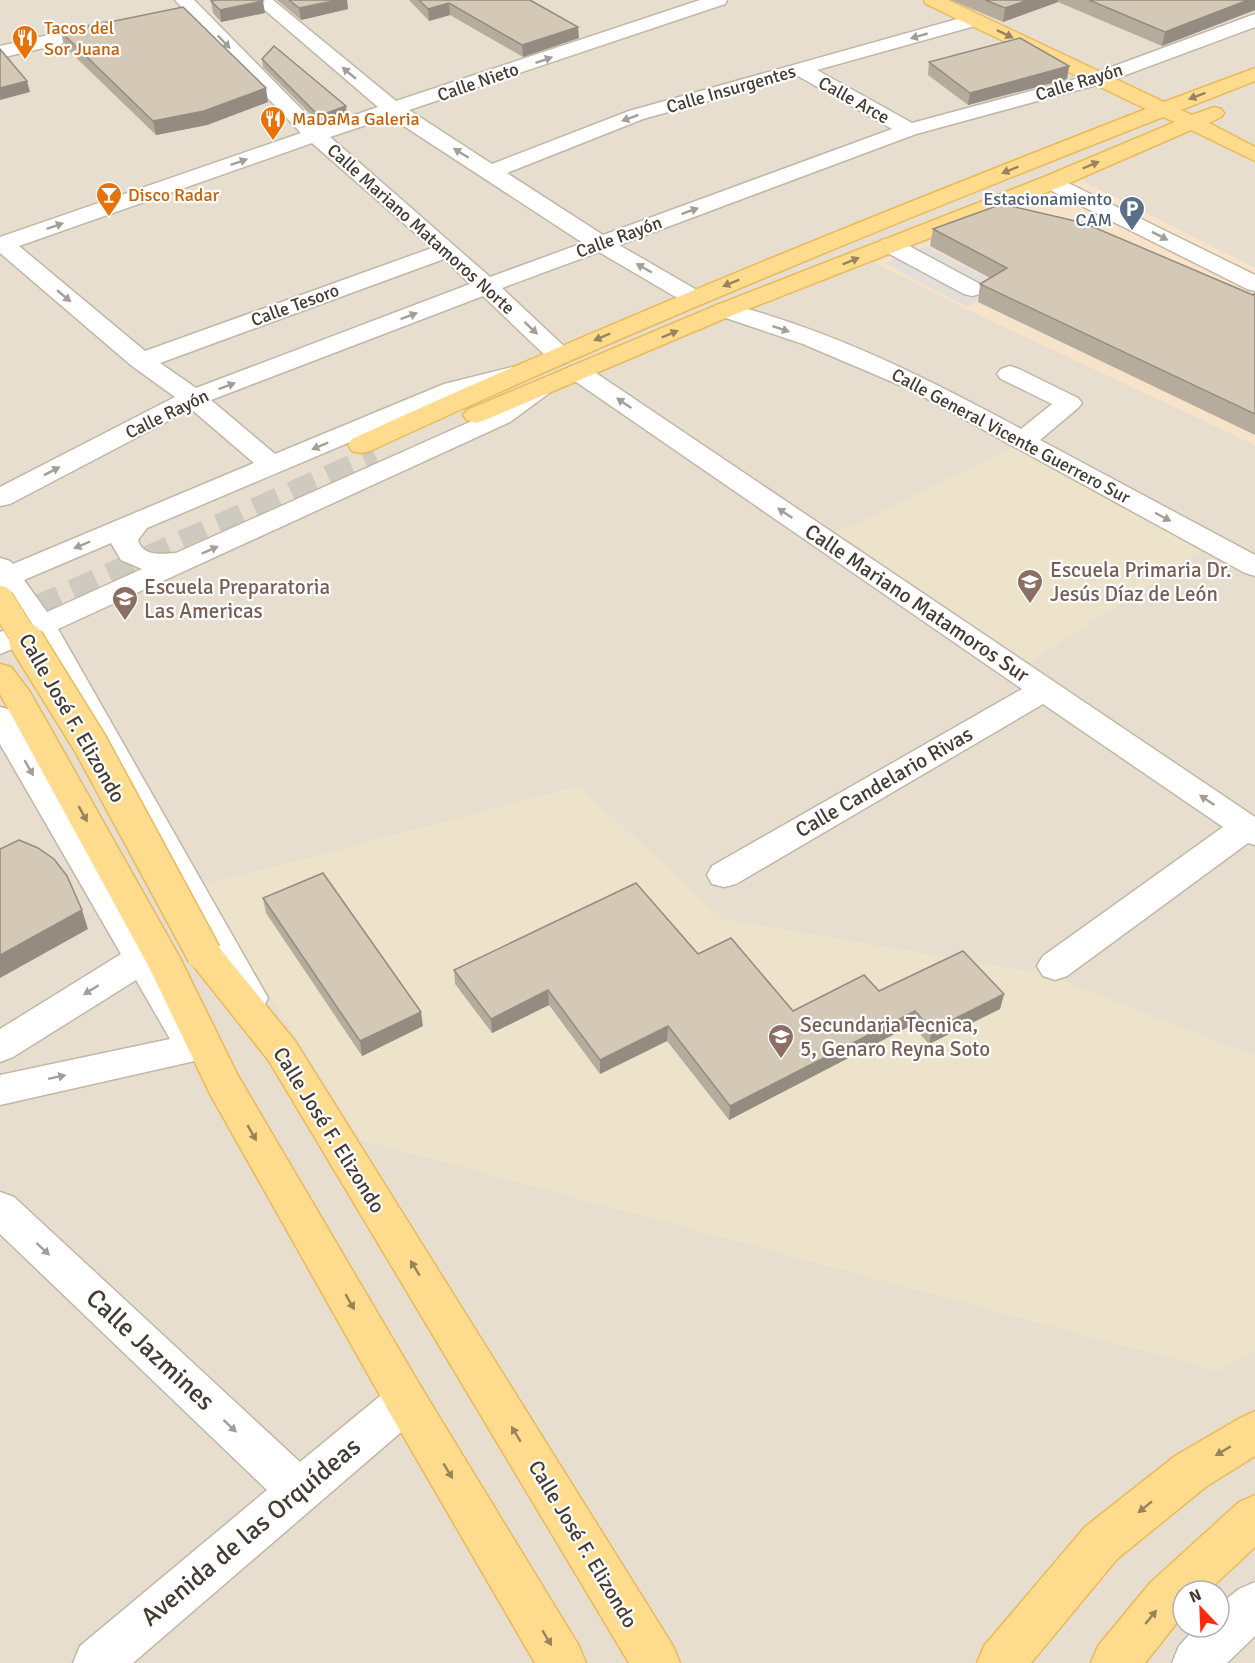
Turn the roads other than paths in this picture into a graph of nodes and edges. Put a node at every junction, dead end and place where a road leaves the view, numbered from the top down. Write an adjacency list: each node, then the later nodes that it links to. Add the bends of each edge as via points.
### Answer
1 (262, 0): 16 (street, one-way to 1)
2 (718, 0): 16 (street, Calle Nieto, one-way to 2)
3 (933, 0): 7 (main road)
4 (187, 4): 5 (street); 6 (street); 19 (street, Calle Mariano Matamoros Norte, one-way to 19)
5 (212, 4)
6 (168, 14)
7 (975, 20): 11 (street, Calle Insurgentes, one-way to 11); 13 (main road, one-way to 13)
8 (1255, 20): 13 (street, Calle Rayón)
9 (124, 24): 10 (street)
10 (0, 52)
11 (800, 69): 18 (street, Calle Arce); 21 (street, Calle Insurgentes, one-way to 21, via 636,115)
12 (1255, 74): 15 (main road, one-way to 15)
13 (1097, 79): 15 (main road); 18 (street, Calle Rayón)
14 (1231, 106): 17 (main road)
15 (1162, 109): 17 (main road); 30 (main road, one-way to 30)
16 (394, 110): 19 (street, Calle Nieto); 21 (street, one-way to 16)
17 (1191, 122): 20 (main road); 22 (main road, one-way to 17)
18 (909, 130): 23 (street, Calle Rayón, one-way to 18)
19 (315, 135): 24 (street, Calle Nieto, one-way to 19); 26 (street, Calle Mariano Matamoros Norte)
20 (1255, 155)
21 (491, 172): 23 (street)
22 (1052, 182): 25 (main road); 27 (street, one-way to 27)
23 (601, 244): 28 (street, Calle Rayón); 30 (street, one-way to 23)
24 (1, 245): 32 (street, one-way to 32)
25 (890, 245): 29 (street); 31 (main road, one-way to 25)
26 (448, 250): 28 (street, Calle Mariano Matamoros Norte); 32 (street, Calle Tesoro)
27 (1255, 284)
28 (486, 287): 33 (street, Calle Mariano Matamoros Norte, one-way to 33); 37 (street, Calle Rayón, one-way to 28)
29 (972, 289)
30 (694, 298): 33 (main road, one-way to 33)
31 (725, 310): 33 (main road, one-way to 31); 38 (street, Calle General Vicente Guerrero Sur, one-way to 38, via 812,339 918,384)
32 (141, 361): 37 (street)
33 (569, 363): 35 (main road); 36 (main road); 48 (street, Calle Mariano Matamoros Sur, one-way to 33)
34 (1010, 374): 38 (street, via 1069,403)
35 (512, 375): 36 (main road, via 369,451); 39 (street, one-way to 39, via 453,389)
36 (539, 389): 42 (street, one-way to 36, via 501,417)
37 (193, 399): 39 (street); 40 (street, Calle Rayón, one-way to 37)
38 (1022, 441): 43 (street, Calle General Vicente Guerrero Sur, one-way to 43)
39 (273, 466): 41 (street)
40 (0, 498)
41 (138, 521): 42 (street, via 124,539 130,554 151,562); 44 (street, one-way to 44)
42 (182, 562): 45 (street)
43 (1255, 567)
44 (1, 581): 45 (street); 57 (main road, Calle José F. Elizondo, bridge, via 204,954)
45 (41, 625): 46 (street); 49 (street)
46 (2, 641): 49 (street, via 38,675)
47 (0, 674): 53 (main road, Calle José F. Elizondo, one-way to 53, via 15,692)
48 (1044, 690): 51 (street, Calle Mariano Matamoros Sur, one-way to 48); 52 (street, Calle Candelario Rivas)
49 (85, 702): 57 (street)
50 (0, 717): 53 (street, one-way to 53)
51 (1251, 830): 54 (street)
52 (724, 875)
53 (154, 964): 55 (street, one-way to 55); 56 (street); 58 (main road, Calle José F. Elizondo)
54 (1055, 966)
55 (0, 1047)
56 (195, 1048): 58 (street); 59 (street, one-way to 56)
57 (282, 1051): 68 (main road, Calle José F. Elizondo, one-way to 57)
58 (223, 1083): 61 (main road, Calle José F. Elizondo, one-way to 61)
59 (0, 1090)
60 (0, 1209): 63 (street, Calle Jazmines, one-way to 63)
61 (406, 1401): 63 (street, Avenida de las Orquídeas); 67 (main road, Calle José F. Elizondo, one-way to 67)
62 (1255, 1432): 69 (main road, one-way to 69, via 1191,1471 1101,1543)
63 (299, 1491): 66 (street, Avenida de las Orquídeas)
64 (1255, 1517): 70 (main road, one-way to 64, via 1166,1599)
65 (1255, 1605): 71 (street, via 1218,1637)
66 (97, 1663)
67 (562, 1663)
68 (656, 1663)
69 (1000, 1663)
70 (1115, 1663)
71 (1197, 1663)

